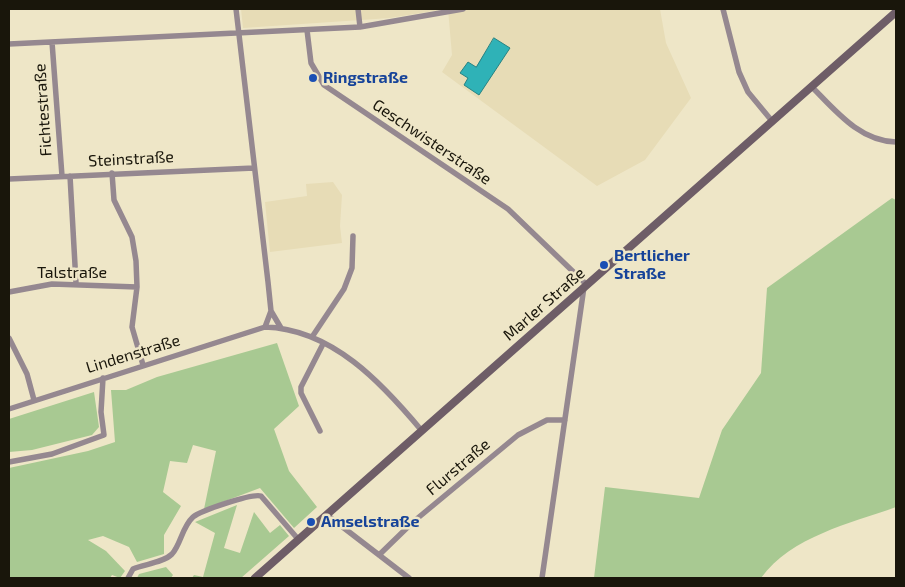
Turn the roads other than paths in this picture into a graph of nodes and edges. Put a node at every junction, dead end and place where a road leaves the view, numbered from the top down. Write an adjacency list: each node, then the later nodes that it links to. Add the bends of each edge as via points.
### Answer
1 (236, 9): 8 (street)
2 (358, 9): 6 (street)
3 (463, 9): 6 (street)
4 (723, 9): 12 (street, via 739,72 748,92)
5 (896, 12): 11 (main road, Marler Straße)
6 (360, 27): 7 (street)
7 (307, 30): 8 (street); 21 (street, Geschwisterstraße, via 311,62 324,85 508,209)
8 (238, 33): 9 (street); 14 (street)
9 (52, 42): 10 (street); 16 (street, Fichtestraße)
10 (9, 44)
11 (811, 86): 12 (main road, Marler Straße); 13 (street, via 852,127 887,142)
12 (772, 121): 21 (main road, Marler Straße)
13 (896, 142)
14 (254, 168): 15 (street, Steinstraße); 24 (street)
15 (112, 173): 17 (street, Steinstraße); 22 (street, via 114,200 132,237)
16 (62, 176): 17 (street, Steinstraße); 18 (street, Steinstraße)
17 (70, 176): 20 (street)
18 (9, 179)
19 (353, 236): 27 (street, via 352,268 344,289)
20 (76, 284): 22 (street, Talstraße); 23 (street, Talstraße, via 30,286)
21 (586, 286): 34 (street); 36 (main road, Marler Straße)
22 (137, 287): 30 (street, via 132,327)
23 (9, 292)
24 (271, 311): 25 (street); 26 (street)
25 (265, 327): 26 (street); 30 (street, Lindenstraße)
26 (280, 328): 27 (street)
27 (312, 337): 29 (street)
28 (9, 338): 32 (street, via 27,374)
29 (323, 344): 35 (street, via 301,386 301,393); 36 (street, via 373,377)
30 (143, 365): 31 (street, Lindenstraße)
31 (102, 378): 32 (street, Lindenstraße); 37 (street, via 104,435 52,454)
32 (34, 400): 33 (street, Lindenstraße)
33 (9, 409)
34 (564, 420): 40 (street, Flurstraße, via 547,420 518,435 413,522); 44 (street)
35 (320, 431)
36 (422, 431): 38 (main road, Marler Straße)
37 (9, 462)
38 (327, 515): 39 (main road, Marler Straße); 40 (street)
39 (298, 540): 41 (street, via 261,496 251,496 198,514 189,521 172,554 164,560 133,569); 42 (main road, Marler Straße)
40 (379, 555): 43 (street)
41 (128, 578)
42 (255, 578)
43 (409, 578)
44 (542, 578)

